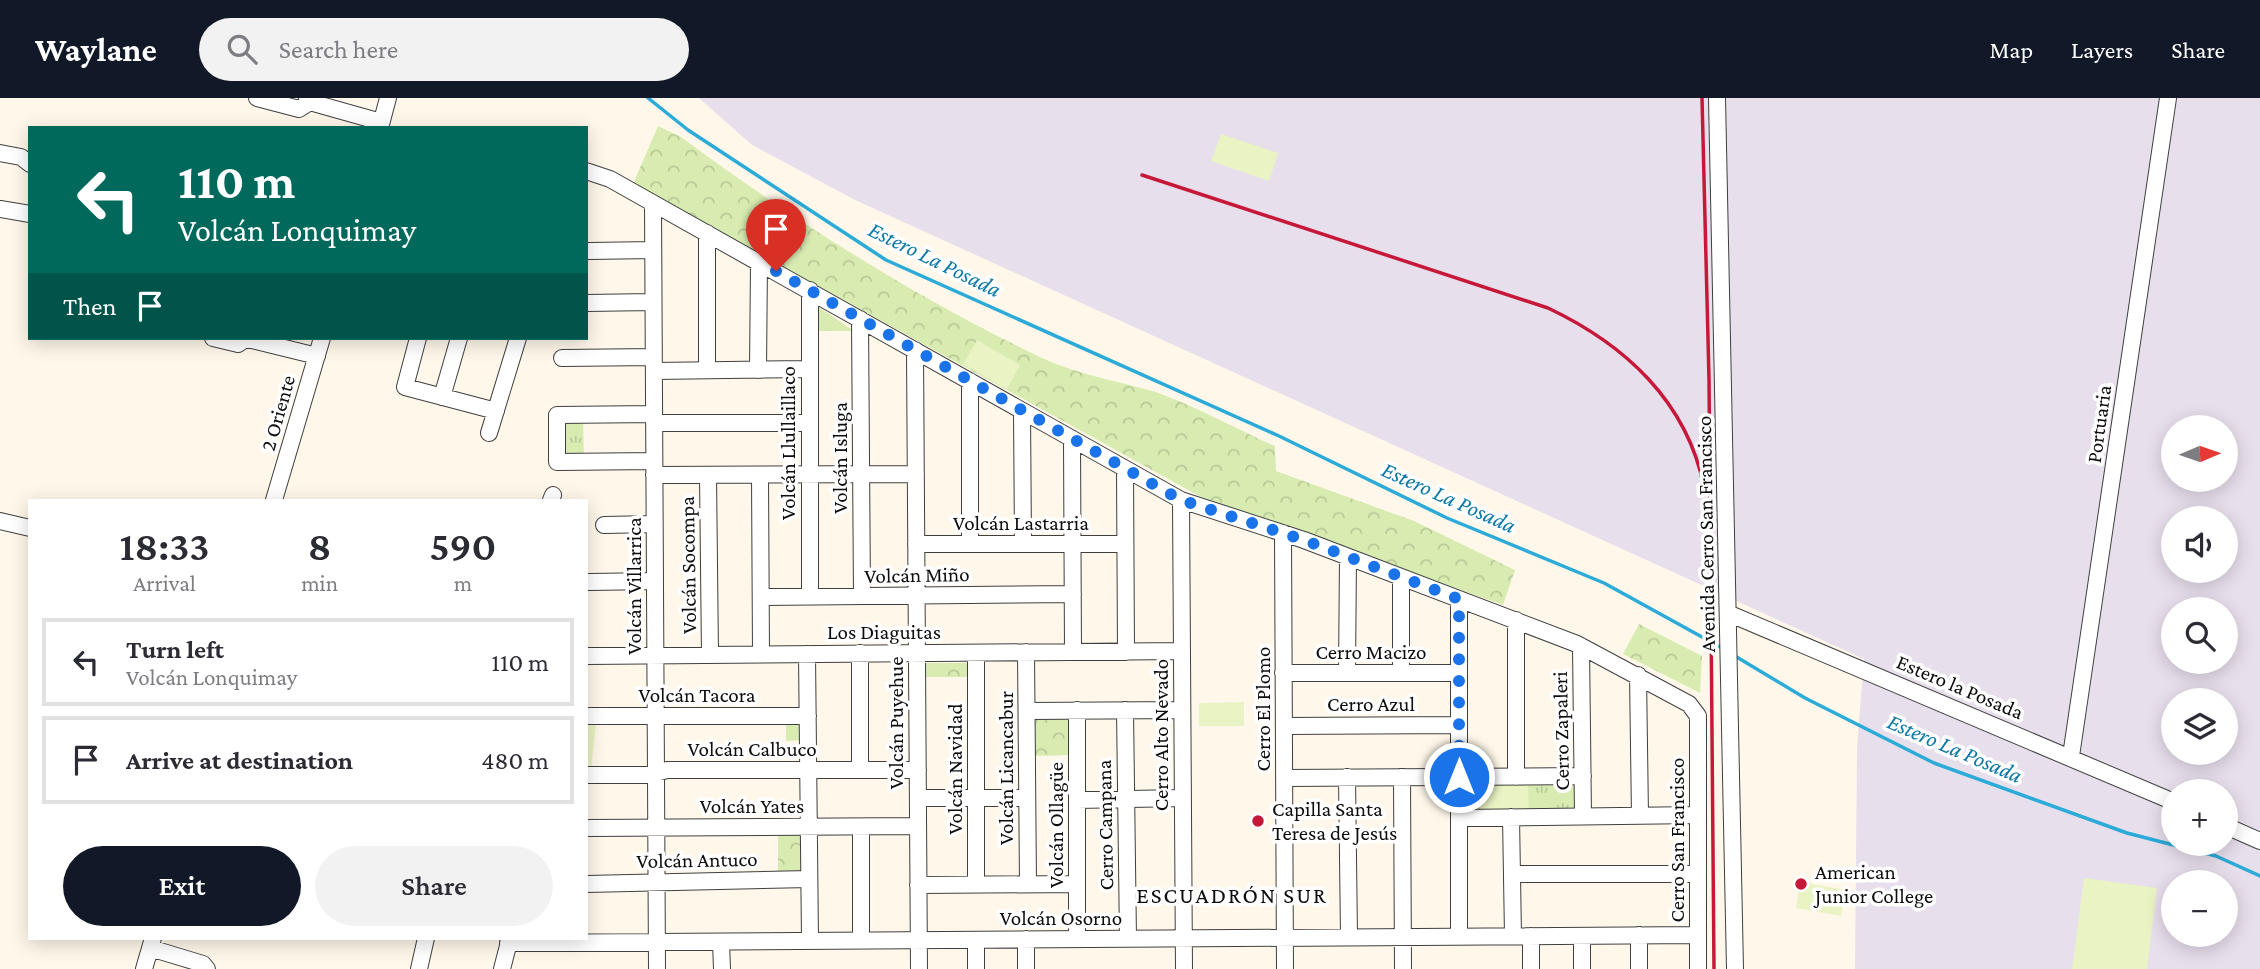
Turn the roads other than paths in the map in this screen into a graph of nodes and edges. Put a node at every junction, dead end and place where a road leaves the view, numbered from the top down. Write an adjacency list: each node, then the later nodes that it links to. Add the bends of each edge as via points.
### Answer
1 (257, 98): 5 (street, via 299,109)
2 (388, 98): 6 (street)
3 (1717, 98): 73 (street, Avenida Cerro San Francisco)
4 (2168, 98): 102 (street, Portuaria)
5 (309, 100): 6 (street)
6 (380, 125)
7 (0, 153): 8 (street)
8 (27, 158)
9 (588, 172): 10 (street, via 602,175)
10 (653, 203): 14 (street); 15 (street, Volcán Villarrica)
11 (3, 210): 12 (street); 13 (street)
12 (28, 214)
13 (28, 222)
14 (707, 233): 17 (street); 34 (street)
15 (653, 250): 16 (street); 19 (street, Volcán Villarrica)
16 (589, 251)
17 (759, 262): 18 (street); 35 (street)
18 (810, 290): 21 (street); 33 (street, Volcán Llullaillaco)
19 (653, 302): 20 (street); 32 (street, Volcán Villarrica)
20 (588, 303)
21 (860, 319): 29 (street); 47 (street, Volcán Isluga)
22 (221, 340): 23 (street, via 238,344)
23 (244, 340)
24 (255, 340): 30 (street)
25 (321, 340): 30 (street, 2 Oriente)
26 (417, 340): 37 (street, via 405,387)
27 (458, 340): 37 (street)
28 (517, 340): 38 (street)
29 (915, 351): 36 (street); 48 (street, Volcán Puyehue)
30 (317, 356): 51 (street, 2 Oriente)
31 (562, 358): 32 (street)
32 (654, 364): 34 (street); 40 (street, Volcán Villarrica)
33 (809, 369): 35 (street); 41 (street, Volcán Llullaillaco)
34 (707, 370): 35 (street)
35 (758, 370)
36 (970, 381): 39 (street); 59 (street)
37 (442, 397): 38 (street)
38 (496, 411): 42 (street)
39 (1022, 411): 43 (street); 60 (street)
40 (654, 419): 41 (street); 44 (street, Volcán Villarrica); 44 (street, via 557,415 557,461)
41 (809, 423): 46 (street, Volcán Llullaillaco)
42 (489, 433)
43 (1072, 439): 45 (street); 61 (street)
44 (654, 468): 49 (street); 54 (street, Volcán Villarrica)
45 (1125, 469): 52 (street); 62 (street)
46 (809, 474): 47 (street); 50 (street); 71 (street, Volcán Llullaillaco)
47 (861, 474): 48 (street); 68 (street, Volcán Isluga)
48 (916, 474): 58 (street, Volcán Puyehue)
49 (708, 475): 50 (street); 83 (street, Volcán Socompa)
50 (760, 475): 70 (street)
51 (274, 499)
52 (1181, 500): 57 (street); 76 (street, Cerro Alto Nevado)
53 (0, 521): 56 (street)
54 (654, 524): 55 (street); 65 (street, Volcán Villarrica)
55 (604, 525)
56 (28, 528)
57 (1283, 533): 63 (street); 88 (street, Cerro El Plomo)
58 (916, 544): 59 (street, Volcán Lastarria); 69 (street, Volcán Puyehue)
59 (970, 544): 60 (street, Volcán Lastarria)
60 (1023, 544): 61 (street, Volcán Lastarria)
61 (1073, 544): 62 (street, Volcán Lastarria); 67 (street)
62 (1125, 544): 79 (street)
63 (1348, 557): 64 (street); 89 (street)
64 (1401, 577): 72 (street); 90 (street)
65 (655, 581): 66 (street); 86 (street, Volcán Villarrica)
66 (589, 582)
67 (1073, 594): 69 (street, Volcán Miño); 78 (street)
68 (862, 596): 69 (street, Volcán Miño); 71 (street, Volcán Miño)
69 (917, 596): 81 (street, Volcán Puyehue)
70 (761, 597): 71 (street, Volcán Miño); 84 (street)
71 (810, 597)
72 (1459, 599): 74 (street); 91 (street)
73 (1730, 614): 102 (street, Estero la Posada); 180 (street, Avenida Cerro San Francisco)
74 (1516, 620): 75 (street); 112 (street)
75 (1581, 646): 92 (street); 108 (street, Cerro Zapaleri)
76 (1181, 651): 79 (street, Los Diaguitas); 95 (street, Cerro Alto Nevado)
77 (1026, 652): 78 (street, Los Diaguitas); 82 (street, Los Diaguitas); 96 (street, Volcán Licancabur)
78 (1073, 652): 79 (street, Los Diaguitas)
79 (1126, 652)
80 (860, 653): 81 (street, Los Diaguitas); 85 (street, Los Diaguitas); 104 (street)
81 (917, 653): 82 (street, Los Diaguitas); 105 (street, Volcán Puyehue)
82 (976, 653): 116 (street, Volcán Navidad)
83 (710, 654): 84 (street, Los Diaguitas); 86 (street, Los Diaguitas)
84 (761, 654): 85 (street, Los Diaguitas)
85 (807, 654): 99 (street)
86 (655, 655): 87 (street, Los Diaguitas); 98 (street, Volcán Villarrica)
87 (588, 656)
88 (1283, 673): 89 (street, Cerro Macizo); 101 (street, Cerro El Plomo)
89 (1347, 673): 90 (street, Cerro Macizo)
90 (1401, 673): 91 (street, Cerro Macizo)
91 (1459, 673): 100 (street)
92 (1638, 675): 121 (street, Cerro San Francisco, via 1697,712); 123 (street)
93 (1077, 710): 94 (street); 96 (street); 120 (street, Volcán Ollagüe)
94 (1125, 710): 95 (street); 118 (street, Cerro Campana)
95 (1182, 710): 119 (street, Cerro Alto Nevado)
96 (1027, 711): 117 (street, Volcán Licancabur)
97 (588, 716): 98 (street, Volcán Tacora)
98 (655, 716): 99 (street, Volcán Tacora); 106 (street, Volcán Villarrica)
99 (808, 716): 103 (street)
100 (1459, 725): 101 (street, Cerro Azul); 111 (street)
101 (1284, 726): 113 (street, Cerro El Plomo)
102 (2071, 756): 114 (street, Estero la Posada)
103 (808, 770): 104 (street, Volcán Calbuco); 106 (street, Volcán Calbuco); 127 (street)
104 (860, 770): 105 (street, Volcán Calbuco)
105 (918, 770): 115 (street, Volcán Puyehue)
106 (656, 773): 107 (street, Volcán Calbuco); 130 (street, Volcán Villarrica)
107 (588, 775)
108 (1583, 776): 112 (street); 122 (street, Cerro Zapaleri)
109 (1347, 777): 110 (street); 113 (street); 149 (street)
110 (1402, 777): 111 (street); 150 (street)
111 (1459, 777): 112 (street); 125 (street)
112 (1516, 777)
113 (1284, 778): 148 (street, Cerro El Plomo)
114 (2161, 796)
115 (918, 798): 116 (street); 126 (street, Volcán Puyehue)
116 (976, 798): 117 (street); 138 (street, Volcán Navidad)
117 (1027, 798): 139 (street, Volcán Licancabur)
118 (1126, 799): 119 (street); 120 (street); 154 (street, Cerro Campana)
119 (1182, 799): 151 (street, Cerro Alto Nevado)
120 (1077, 800): 140 (street, Volcán Ollagüe)
121 (1698, 815): 123 (street); 134 (street, Cerro San Francisco)
122 (1583, 816): 123 (street); 124 (street)
123 (1640, 816)
124 (1511, 817): 125 (street); 133 (street)
125 (1459, 818): 144 (street)
126 (918, 826): 128 (street, Volcán Yates); 141 (street, Volcán Puyehue)
127 (809, 827): 128 (street, Volcán Yates); 130 (street, Volcán Yates); 135 (street)
128 (861, 827): 160 (street)
129 (588, 828): 130 (street, Volcán Yates)
130 (656, 828): 136 (street, Volcán Villarrica)
131 (2238, 831): 132 (street)
132 (2260, 841)
133 (1512, 874): 134 (street); 145 (street)
134 (1698, 874): 143 (street, Cerro San Francisco)
135 (809, 879): 136 (street, Volcán Antuco); 159 (street)
136 (657, 882): 137 (street, Volcán Antuco); 161 (street, Volcán Villarrica)
137 (588, 884)
138 (976, 884): 139 (street); 141 (street)
139 (1028, 884): 140 (street)
140 (1077, 884): 153 (street, Volcán Ollagüe)
141 (918, 885): 156 (street, Volcán Puyehue)
142 (1639, 935): 143 (street, Volcán Osorno); 147 (street, Volcán Osorno); 178 (street)
143 (1698, 935): 179 (street, Cerro San Francisco)
144 (1459, 936): 145 (street, Volcán Osorno); 150 (street, Volcán Osorno)
145 (1513, 936): 146 (street, Volcán Osorno)
146 (1531, 936): 147 (street, Volcán Osorno); 176 (street)
147 (1582, 936): 177 (street)
148 (1284, 937): 149 (street, Volcán Osorno); 151 (street, Volcán Osorno); 174 (street, Cerro El Plomo)
149 (1349, 937): 150 (street, Volcán Osorno)
150 (1403, 937): 175 (street)
151 (1184, 938): 154 (street, Volcán Osorno); 173 (street, Cerro Alto Nevado)
152 (1026, 939): 153 (street, Volcán Osorno); 157 (street, Volcán Osorno); 172 (street)
153 (1077, 939): 154 (street, Volcán Osorno)
154 (1128, 939)
155 (426, 940): 166 (street)
156 (919, 940): 157 (street, Volcán Osorno); 160 (street, Volcán Osorno); 170 (street, Volcán Puyehue)
157 (976, 940): 171 (street)
158 (509, 941): 161 (street, Volcán Osorno); 167 (street)
159 (810, 941): 160 (street, Volcán Osorno); 162 (street, Volcán Osorno)
160 (861, 941)
161 (657, 942): 162 (street, Volcán Osorno); 168 (street, Volcán Villarrica)
162 (721, 942): 169 (street)
163 (151, 943): 164 (street); 165 (street)
164 (144, 969)
165 (207, 969)
166 (419, 969)
167 (502, 969)
168 (657, 969)
169 (722, 969)
170 (919, 969)
171 (976, 969)
172 (1026, 969)
173 (1184, 969)
174 (1285, 969)
175 (1403, 969)
176 (1531, 969)
177 (1582, 969)
178 (1639, 969)
179 (1698, 969)
180 (1735, 969)

